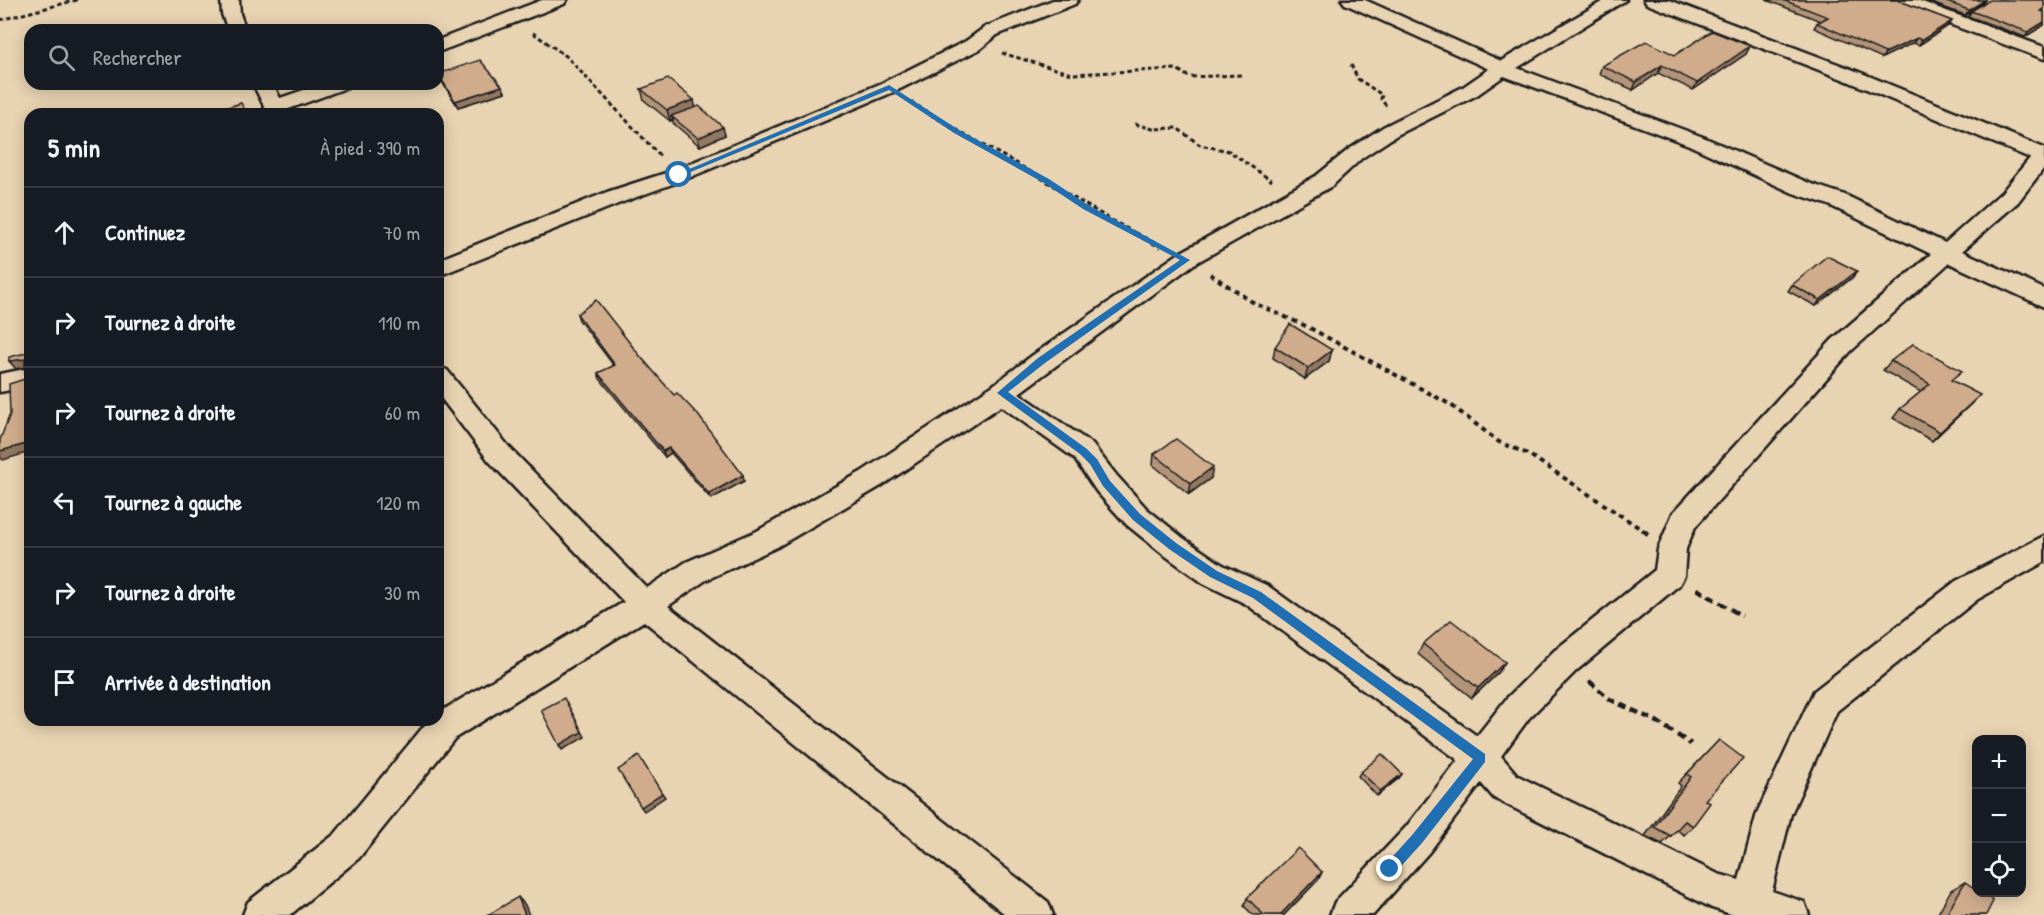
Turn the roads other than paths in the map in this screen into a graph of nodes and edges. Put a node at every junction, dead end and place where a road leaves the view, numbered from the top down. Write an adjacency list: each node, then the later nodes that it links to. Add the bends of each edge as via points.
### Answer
1 (230, 0): 8 (street)
2 (558, 0): 9 (street)
3 (1069, 0): 18 (street, via 991,31 973,45 889,87 679,175)
4 (1351, 0): 11 (street)
5 (1617, 0): 11 (street)
6 (1653, 0): 16 (street)
7 (1901, 0): 10 (street)
8 (235, 24)
9 (444, 44)
10 (2044, 53)
11 (1503, 68): 17 (street, via 1696,141); 23 (street, via 1470,90 1390,131 1330,176 1186,260)
12 (266, 90): 14 (street)
13 (325, 90): 15 (street)
14 (275, 108)
15 (283, 108)
16 (2043, 155): 17 (street, via 2010,197)
17 (1950, 252): 19 (street); 26 (street, via 1841,346 1683,521 1670,562 1518,708)
18 (444, 267)
19 (2044, 299)
20 (24, 378): 21 (street)
21 (0, 383)
22 (444, 384): 25 (street, via 499,454)
23 (1001, 393): 25 (street, via 871,479 767,539 696,571); 26 (street, via 1083,451 1137,517 1173,546 1213,574 1257,595)
24 (2044, 548): 27 (street, via 1967,590 1825,701 1774,813)
25 (645, 605): 28 (street, via 443,727 347,846); 29 (street)
26 (1481, 758): 27 (street, via 1506,787 1712,891); 30 (street, via 1418,839)
27 (1751, 903): 31 (street)
28 (261, 915)
29 (1035, 915)
30 (1348, 915)
31 (1791, 915)

